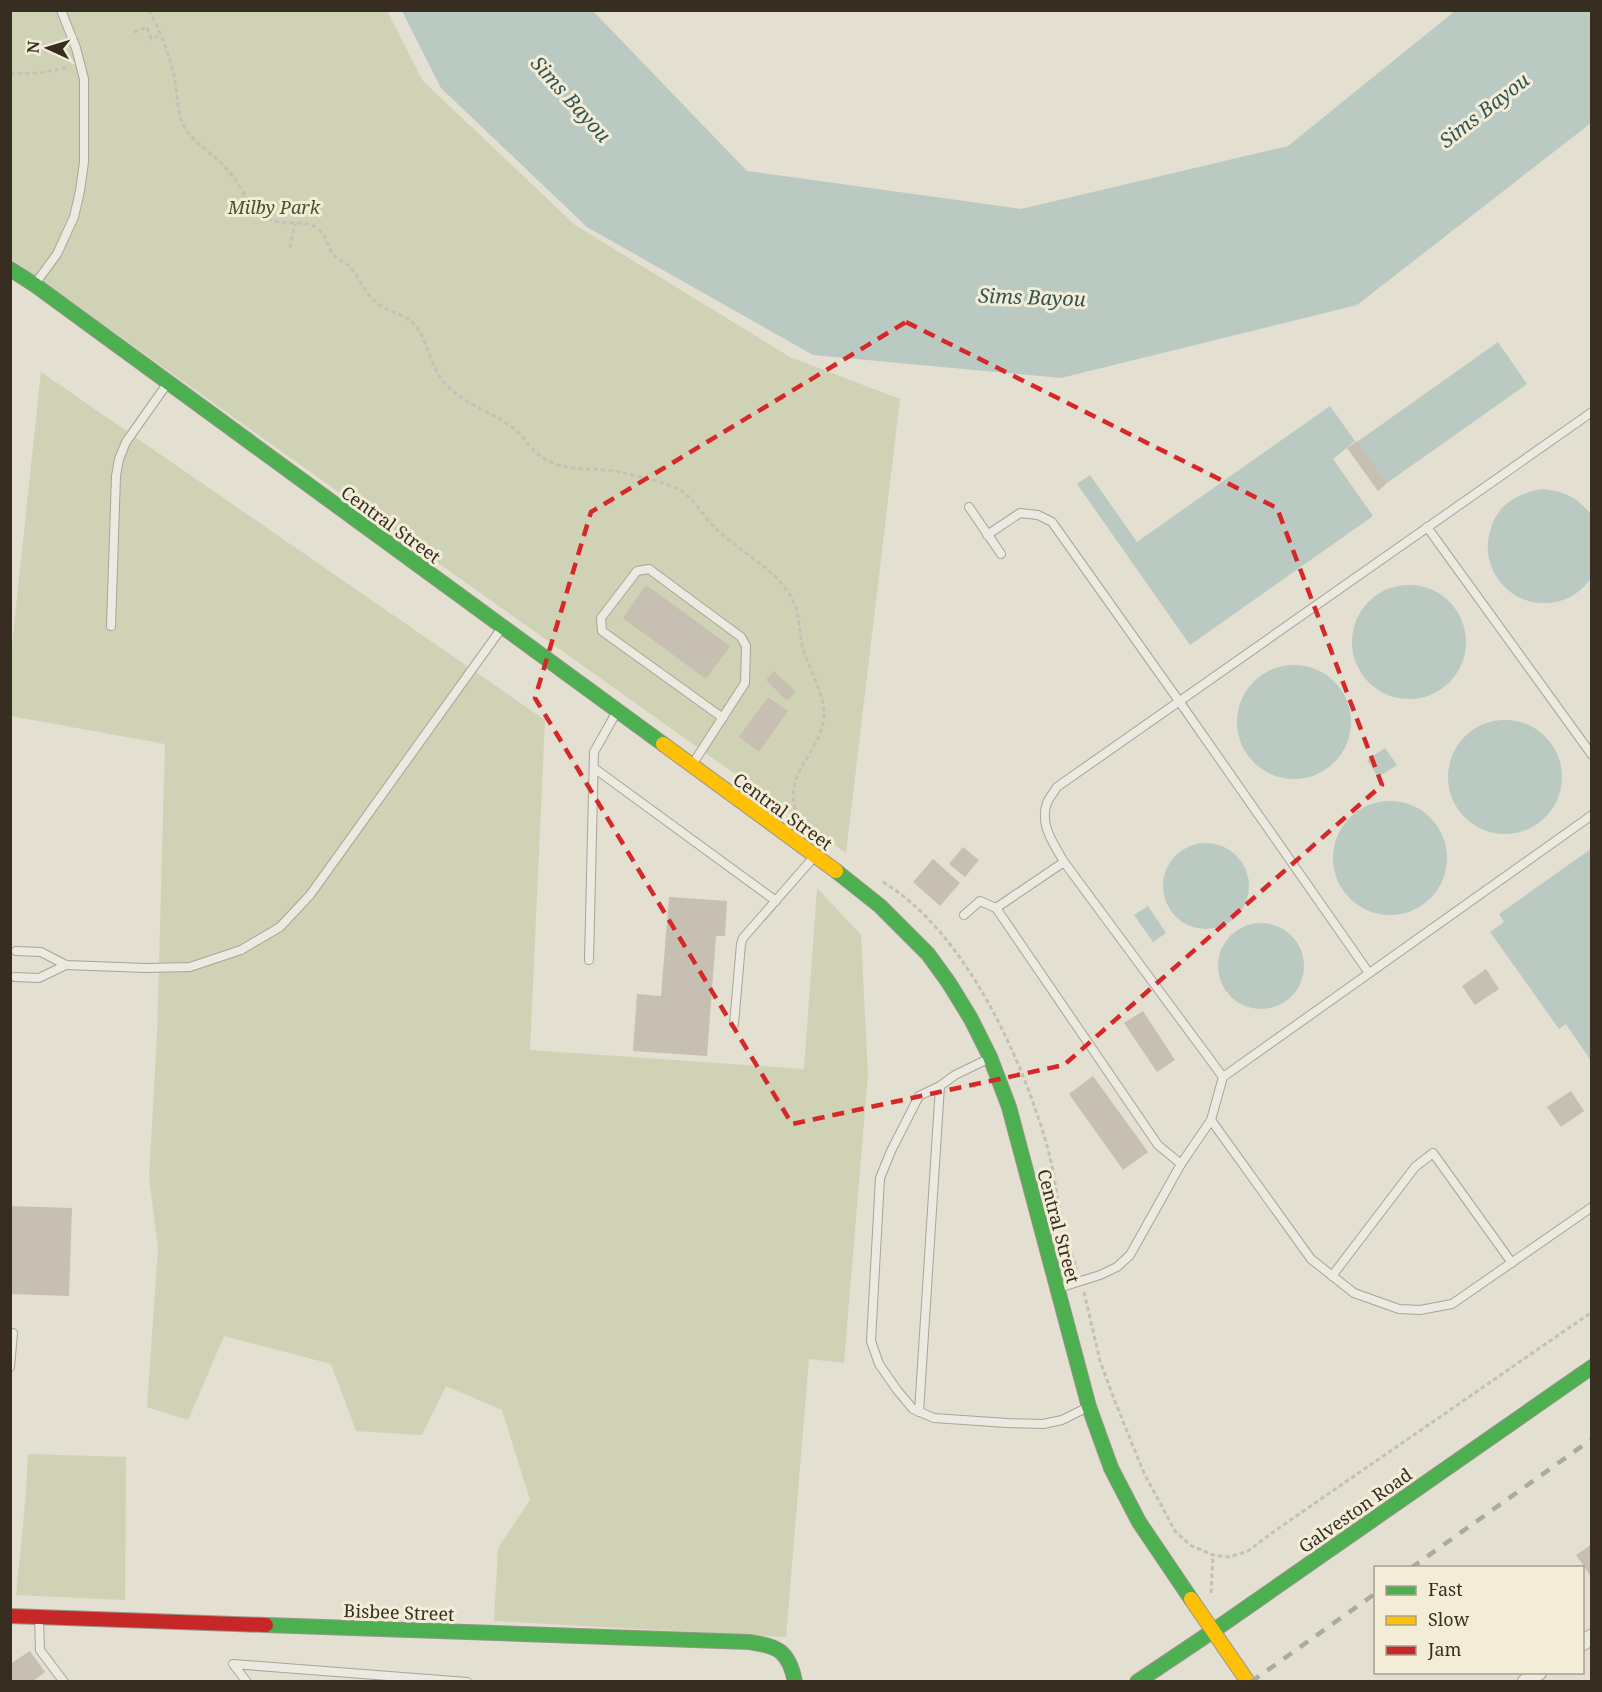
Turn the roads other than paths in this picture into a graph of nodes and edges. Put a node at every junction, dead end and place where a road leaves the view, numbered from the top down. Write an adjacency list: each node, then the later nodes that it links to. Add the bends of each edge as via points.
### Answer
1 (61, 10): 3 (lane, via 84,79 84,162 74,218 57,254)
2 (10, 269): 3 (street, Central Street)
3 (34, 285): 4 (street, Central Street)
4 (168, 383): 10 (lane, via 126,442 119,459); 11 (street, Central Street)
5 (1592, 412): 7 (lane)
6 (969, 507): 8 (lane)
7 (1427, 527): 12 (lane); 15 (lane)
8 (987, 535): 9 (lane); 12 (lane, via 1020,513 1052,522)
9 (1000, 554)
10 (111, 626)
11 (502, 628): 13 (street, Central Street); 26 (lane, via 310,895 280,927 241,950 190,967)
12 (1179, 701): 20 (lane, via 1057,787 1047,803 1044,819 1048,835); 27 (lane)
13 (617, 711): 16 (street, Central Street); 17 (lane, via 594,752)
14 (723, 718): 14 (lane, via 745,683 746,646 741,637 649,569 637,571 601,618 602,631); 16 (lane)
15 (1592, 755)
16 (692, 766): 19 (street, Central Street)
17 (594, 768): 21 (lane); 25 (lane)
18 (1592, 815): 27 (lane)
19 (815, 856): 21 (lane); 30 (street, Central Street, via 880,906 928,954 950,983)
20 (1064, 861): 22 (lane); 31 (lane)
21 (776, 901): 29 (lane, via 743,938)
22 (996, 908): 23 (lane, via 981,902); 34 (lane, via 1158,1145)
23 (964, 915)
24 (16, 951): 26 (lane, via 41,951)
25 (588, 960)
26 (66, 965): 28 (lane, via 39,978)
27 (1369, 973): 31 (lane)
28 (15, 977)
29 (734, 1024)
30 (990, 1057): 32 (lane); 38 (street, Central Street, via 1009,1107)
31 (1223, 1077): 33 (lane)
32 (940, 1086): 43 (lane); 43 (lane, via 919,1095 880,1178 871,1341 879,1364)
33 (1211, 1120): 34 (lane); 37 (lane, via 1311,1259)
34 (1181, 1164): 38 (lane, via 1130,1255 1117,1268)
35 (1592, 1207): 36 (lane)
36 (1512, 1263): 37 (lane, via 1452,1304 1420,1310 1379,1304 1354,1293); 37 (lane, via 1433,1153 1415,1167)
37 (1332, 1276)
38 (1057, 1289): 42 (street, Central Street)
39 (13, 1333): 40 (lane)
40 (10, 1367)
41 (1592, 1367): 46 (street, Galveston Road)
42 (1089, 1407): 43 (lane, via 1043,1424 934,1418); 46 (street, Central Street, via 1112,1468 1139,1522)
43 (919, 1412)
44 (10, 1616): 45 (street, Bisbee Street)
45 (39, 1617): 47 (lane, via 40,1650); 50 (street, Bisbee Street, via 749,1642 784,1653)
46 (1213, 1631): 51 (street, Galveston Road); 52 (street, Central Street)
47 (64, 1682)
48 (247, 1682): 49 (lane, via 233,1664)
49 (467, 1682)
50 (795, 1682)
51 (1137, 1682)
52 (1248, 1682)

